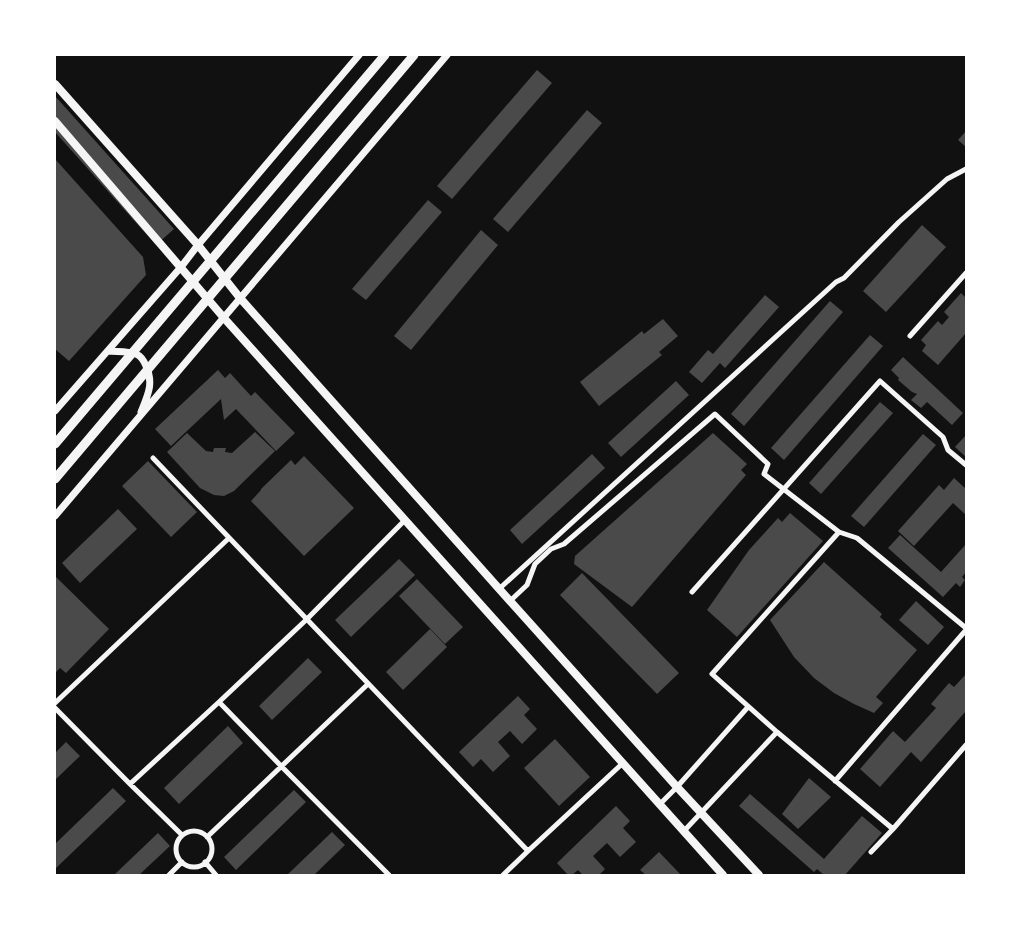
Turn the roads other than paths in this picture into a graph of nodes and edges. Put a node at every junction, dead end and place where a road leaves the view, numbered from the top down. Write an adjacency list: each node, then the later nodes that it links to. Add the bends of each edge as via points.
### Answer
1 (359, 55): 8 (street)
2 (385, 55): 17 (highway)
3 (414, 55): 20 (highway)
4 (447, 55): 11 (street)
5 (55, 84): 8 (main road)
6 (55, 120): 9 (main road)
7 (966, 169): 26 (street, via 947,179 844,278 829,288)
8 (198, 245): 9 (street); 11 (main road)
9 (181, 267): 12 (main road); 14 (street)
10 (966, 273): 13 (street)
11 (240, 298): 12 (street); 26 (main road)
12 (224, 318): 16 (street); 23 (main road)
13 (910, 336)
14 (108, 351): 15 (street); 16 (street, via 138,355 144,362 150,375 149,390)
15 (57, 406)
16 (140, 417): 22 (street)
17 (55, 444)
18 (152, 458): 25 (street)
19 (966, 465): 21 (street, via 948,450 943,436 880,381)
20 (58, 475)
21 (784, 490): 24 (street); 27 (street); 28 (street, via 764,474 768,464 715,414 564,544 551,549 535,564 527,585)
22 (55, 516)
23 (405, 520): 29 (street); 38 (main road)
24 (839, 532): 30 (street, via 857,538); 34 (street, via 712,674)
25 (229, 538): 29 (street); 33 (street)
26 (499, 589): 28 (main road)
27 (692, 592)
28 (510, 602): 42 (main road)
29 (306, 620): 31 (street); 32 (street)
30 (966, 629): 40 (street)
31 (368, 684): 39 (street); 49 (street)
32 (219, 702): 39 (street); 41 (street)
33 (55, 703)
34 (748, 707): 36 (street); 42 (street)
35 (55, 708): 41 (street)
36 (777, 732): 40 (street); 44 (street)
37 (966, 746): 45 (street)
38 (623, 763): 43 (main road); 49 (street)
39 (282, 767): 48 (street); 55 (street)
40 (835, 781): 45 (street)
41 (130, 784): 47 (street)
42 (677, 787): 43 (street); 44 (main road)
43 (660, 804): 46 (main road)
44 (702, 813): 46 (street); 58 (main road)
45 (893, 829): 50 (street)
46 (684, 832): 57 (main road)
47 (182, 835): 48 (street, via 198,831); 51 (street, via 176,846)
48 (207, 837): 52 (street, via 211,853)
49 (528, 851): 56 (street)
50 (871, 852)
51 (182, 862): 52 (street, via 193,866); 53 (street)
52 (205, 862): 54 (street)
53 (169, 875)
54 (216, 875)
55 (389, 875)
56 (503, 875)
57 (723, 875)
58 (759, 875)

